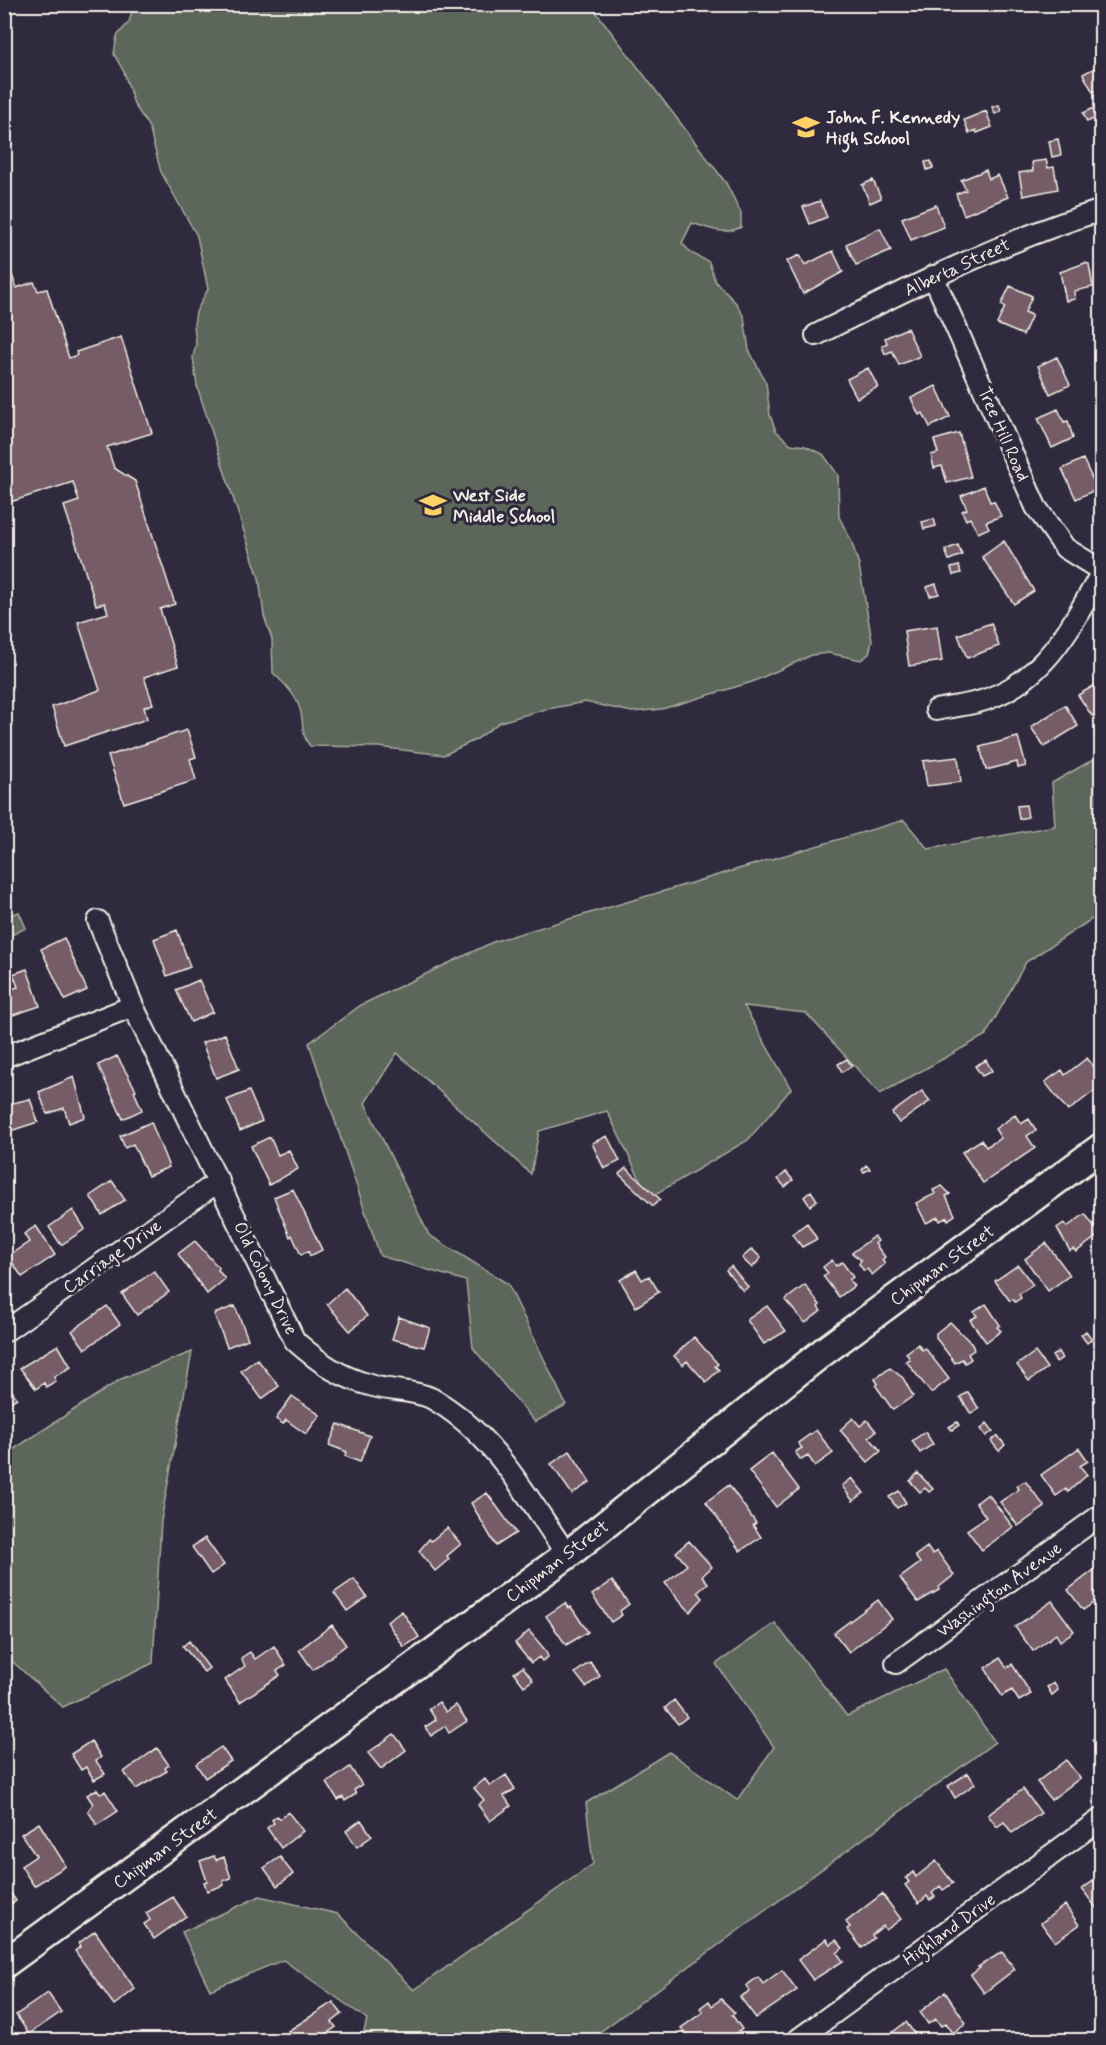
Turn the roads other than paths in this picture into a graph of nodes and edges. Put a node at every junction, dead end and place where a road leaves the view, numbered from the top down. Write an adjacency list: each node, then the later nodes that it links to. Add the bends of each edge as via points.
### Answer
1 (1101, 210): 2 (street, Alberta Street, via 1045,228)
2 (933, 276): 3 (street, Alberta Street); 4 (street, Tree Hill Road, via 1036,507 1065,548)
3 (816, 335)
4 (1101, 571): 5 (street, via 1061,644 1030,675 991,698)
5 (936, 710)
6 (98, 921): 7 (street, Old Colony Drive)
7 (133, 1006): 8 (street); 10 (street, Old Colony Drive)
8 (4, 1057)
9 (1101, 1147): 13 (street, Chipman Street, via 823,1352)
10 (219, 1181): 11 (street, Carriage Drive); 13 (street, Old Colony Drive, via 295,1341 326,1368 372,1386 429,1397 462,1418 495,1451)
11 (4, 1332)
12 (1101, 1514): 14 (street, Washington Avenue)
13 (567, 1555): 16 (street, Chipman Street)
14 (896, 1663)
15 (1101, 1818): 17 (street, Highland Drive)
16 (4, 1964)
17 (797, 2040)

